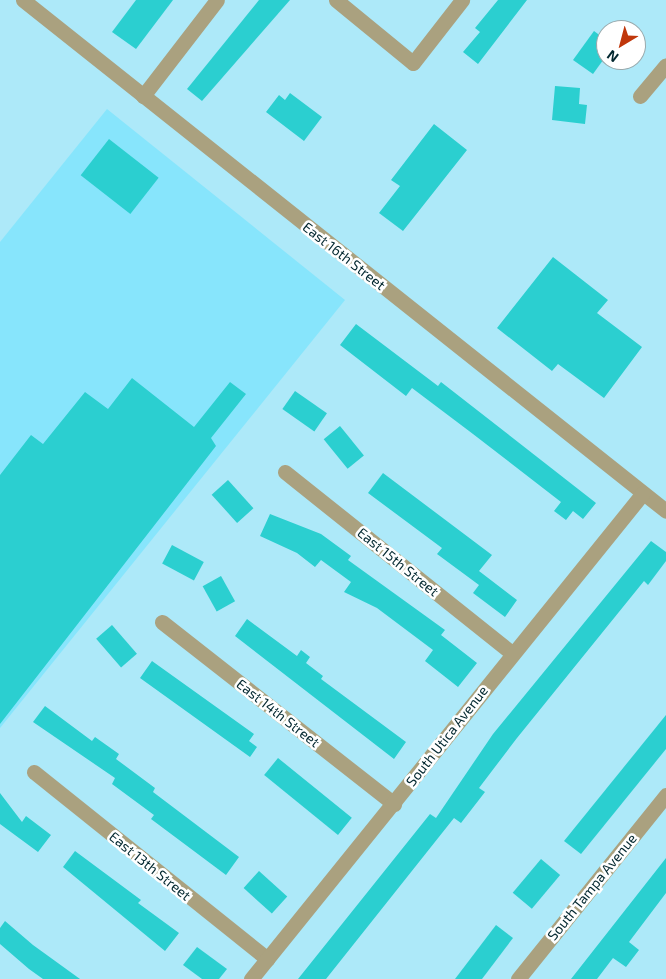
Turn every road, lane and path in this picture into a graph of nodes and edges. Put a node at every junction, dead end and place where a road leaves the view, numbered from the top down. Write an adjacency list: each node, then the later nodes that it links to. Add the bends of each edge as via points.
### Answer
1 (24, 0): 6 (street, East 16th Street)
2 (217, 0): 6 (street)
3 (336, 0): 4 (street, via 413,64)
4 (462, 0)
5 (666, 65): 7 (street)
6 (143, 96): 9 (street, East 16th Street)
7 (640, 96)
8 (285, 472): 12 (street, East 15th Street)
9 (644, 493): 10 (street, East 16th Street); 12 (street, South Utica Avenue)
10 (666, 511)
11 (162, 622): 15 (street, East 14th Street)
12 (512, 653): 15 (street, South Utica Avenue)
13 (34, 772): 16 (street, East 13th Street)
14 (666, 796): 18 (street, South Tampa Avenue)
15 (394, 804): 16 (street, South Utica Avenue)
16 (267, 959): 17 (street, South Utica Avenue)
17 (251, 979)
18 (518, 979)

